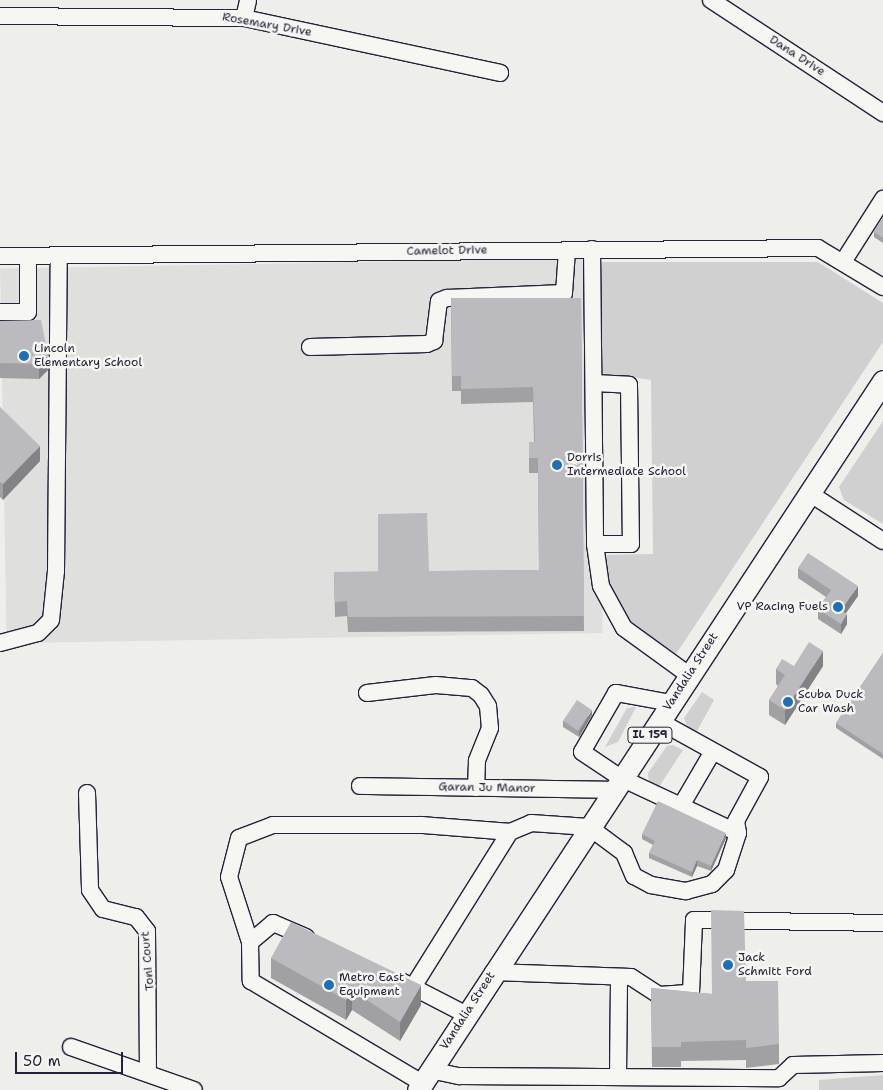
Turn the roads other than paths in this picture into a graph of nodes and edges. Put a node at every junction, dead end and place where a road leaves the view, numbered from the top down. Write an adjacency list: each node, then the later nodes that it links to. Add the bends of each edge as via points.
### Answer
1 (248, 0): 4 (street)
2 (711, 0): 6 (street, Dana Drive)
3 (0, 16): 4 (street, Rosemary Drive)
4 (244, 18): 5 (street, Rosemary Drive)
5 (500, 73)
6 (883, 113)
7 (883, 199): 13 (street)
8 (567, 250): 9 (street, Camelot Drive); 10 (street, Camelot Drive); 16 (street, via 564,293 447,298 439,301 434,341 427,344)
9 (592, 250): 13 (street, Camelot Drive, via 818,248); 18 (street)
10 (59, 255): 12 (street, Camelot Drive); 22 (street, via 56,571 51,620 38,633)
11 (0, 256): 12 (street, Camelot Drive)
12 (28, 256): 15 (street, via 28,312)
13 (843, 262): 14 (street, Camelot Drive)
14 (882, 283)
15 (0, 312)
16 (310, 347)
17 (883, 381): 19 (main road, Vandalia Street / IL 159)
18 (594, 383): 21 (street); 21 (street, via 629,385 631,544)
19 (809, 493): 20 (street); 23 (main road, Vandalia Street / IL 159)
20 (883, 541)
21 (595, 544): 23 (street, via 601,586 614,615 636,640)
22 (0, 643)
23 (689, 675): 25 (main road, Vandalia Street / IL 159)
24 (367, 693): 30 (street, via 436,685 472,688 482,695 488,706 490,728 477,761)
25 (671, 703): 26 (main road, Vandalia Street / IL 159); 28 (street, via 616,692 582,752)
26 (659, 721): 27 (street); 28 (main road, Vandalia Street / IL 159)
27 (712, 753): 32 (street); 35 (street, via 760,777 736,821)
28 (617, 784): 30 (street, Garan Ju Manor); 32 (street); 33 (main road, Vandalia Street / IL 159)
29 (360, 786): 30 (street, Garan Ju Manor)
30 (476, 788)
31 (87, 793): 46 (street, Toni Court, via 90,890 104,909 136,917 147,931)
32 (681, 806): 35 (street)
33 (588, 827): 34 (street, via 531,823); 35 (street, via 624,854 634,876 651,885 686,890 712,884 726,870); 39 (main road, Vandalia Street / IL 159)
34 (510, 832): 37 (street, via 422,825 273,825 239,838 229,877); 42 (street)
35 (738, 833)
36 (883, 923): 41 (street, via 694,920 691,993 659,995 631,977)
37 (250, 942): 38 (street, via 273,923); 48 (street, via 251,981)
38 (319, 942)
39 (493, 972): 41 (street); 43 (main road, Vandalia Street / IL 159)
40 (388, 974): 42 (street)
41 (619, 977): 47 (street)
42 (413, 987): 43 (street)
43 (465, 1014): 48 (main road, Vandalia Street / IL 159)
44 (71, 1047): 46 (street)
45 (883, 1063): 47 (street, via 793,1065 780,1078)
46 (148, 1073): 50 (street)
47 (618, 1076): 49 (street)
48 (423, 1081): 49 (street, via 459,1076)
49 (569, 1083)
50 (194, 1090)

